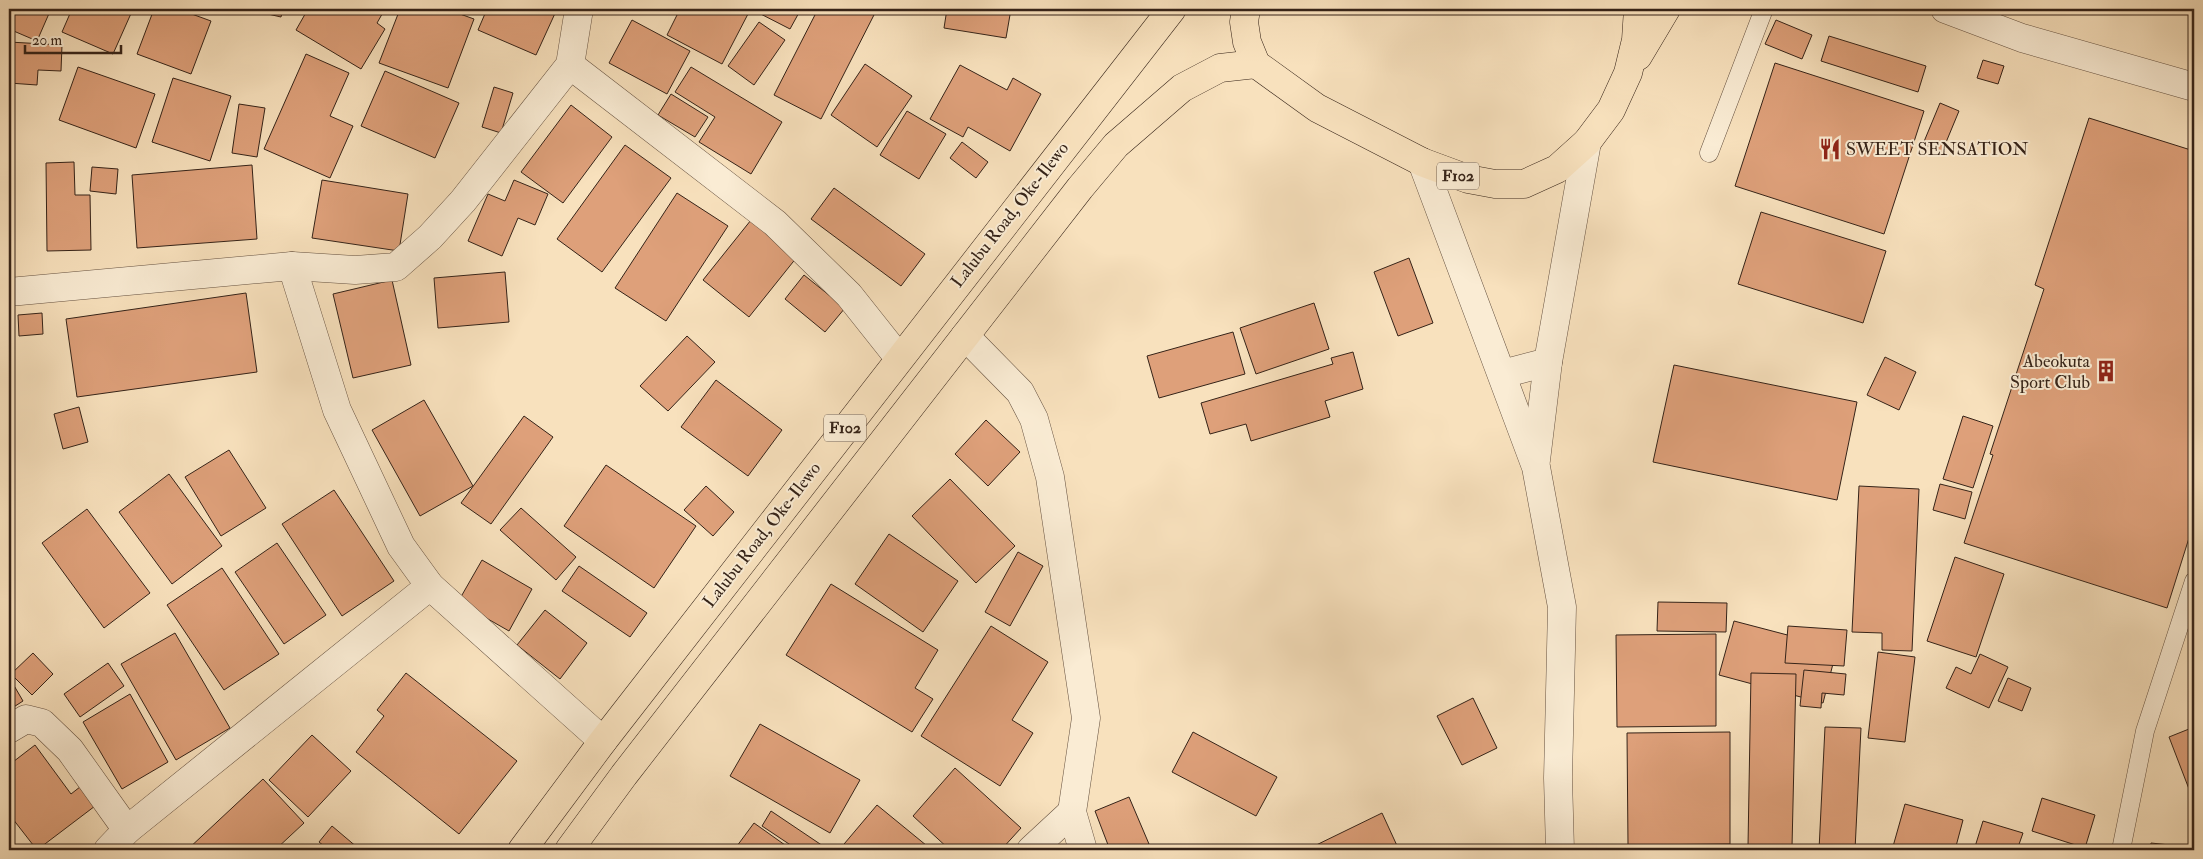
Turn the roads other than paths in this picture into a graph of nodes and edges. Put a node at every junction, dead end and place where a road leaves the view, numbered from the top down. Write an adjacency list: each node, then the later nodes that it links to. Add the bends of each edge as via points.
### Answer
1 (579, 9): 9 (street)
2 (1172, 9): 18 (main road, Lalubu Road, Oke-Ilewo / F102)
3 (1246, 9): 8 (main road, via 1247,42)
4 (1638, 9): 10 (main road, F102, via 1636,40)
5 (1666, 9): 10 (main road, F102)
6 (1764, 9): 13 (lane)
7 (1945, 9): 11 (street, via 2022,38)
8 (1256, 64): 14 (main road, F102, via 1317,108); 17 (main road, F102, via 1220,68 1182,88 1116,145)
9 (570, 65): 15 (street, via 463,201 396,267 355,270); 18 (street, via 775,223 849,295)
10 (1628, 73): 12 (main road, F102, via 1611,110)
11 (2194, 86)
12 (1587, 142): 14 (main road, F102, via 1557,169 1524,184 1495,184 1468,179); 19 (street)
13 (1709, 153)
14 (1422, 162): 20 (street)
15 (292, 266): 16 (street); 23 (street, via 337,410 402,546)
16 (9, 292)
17 (965, 336): 26 (street, via 1020,392 1034,419 1050,477 1086,718); 30 (main road, F102)
18 (899, 358): 25 (main road, Lalubu Road, Oke-Ilewo / F102)
19 (1548, 362): 20 (street); 21 (street)
20 (1502, 374): 21 (street)
21 (1536, 467): 33 (street, via 1562,607 1558,778)
22 (2194, 581): 34 (lane, via 2145,731)
23 (430, 586): 25 (street); 27 (street)
24 (9, 729): 27 (street, via 26,719 42,723 70,750)
25 (602, 741): 29 (main road, Lalubu Road, Oke-Ilewo / F102)
26 (1072, 812): 31 (street); 32 (street)
27 (127, 830): 28 (street)
28 (108, 850)
29 (522, 850)
30 (568, 850)
31 (1031, 850)
32 (1083, 850)
33 (1560, 850)
34 (2121, 850)

